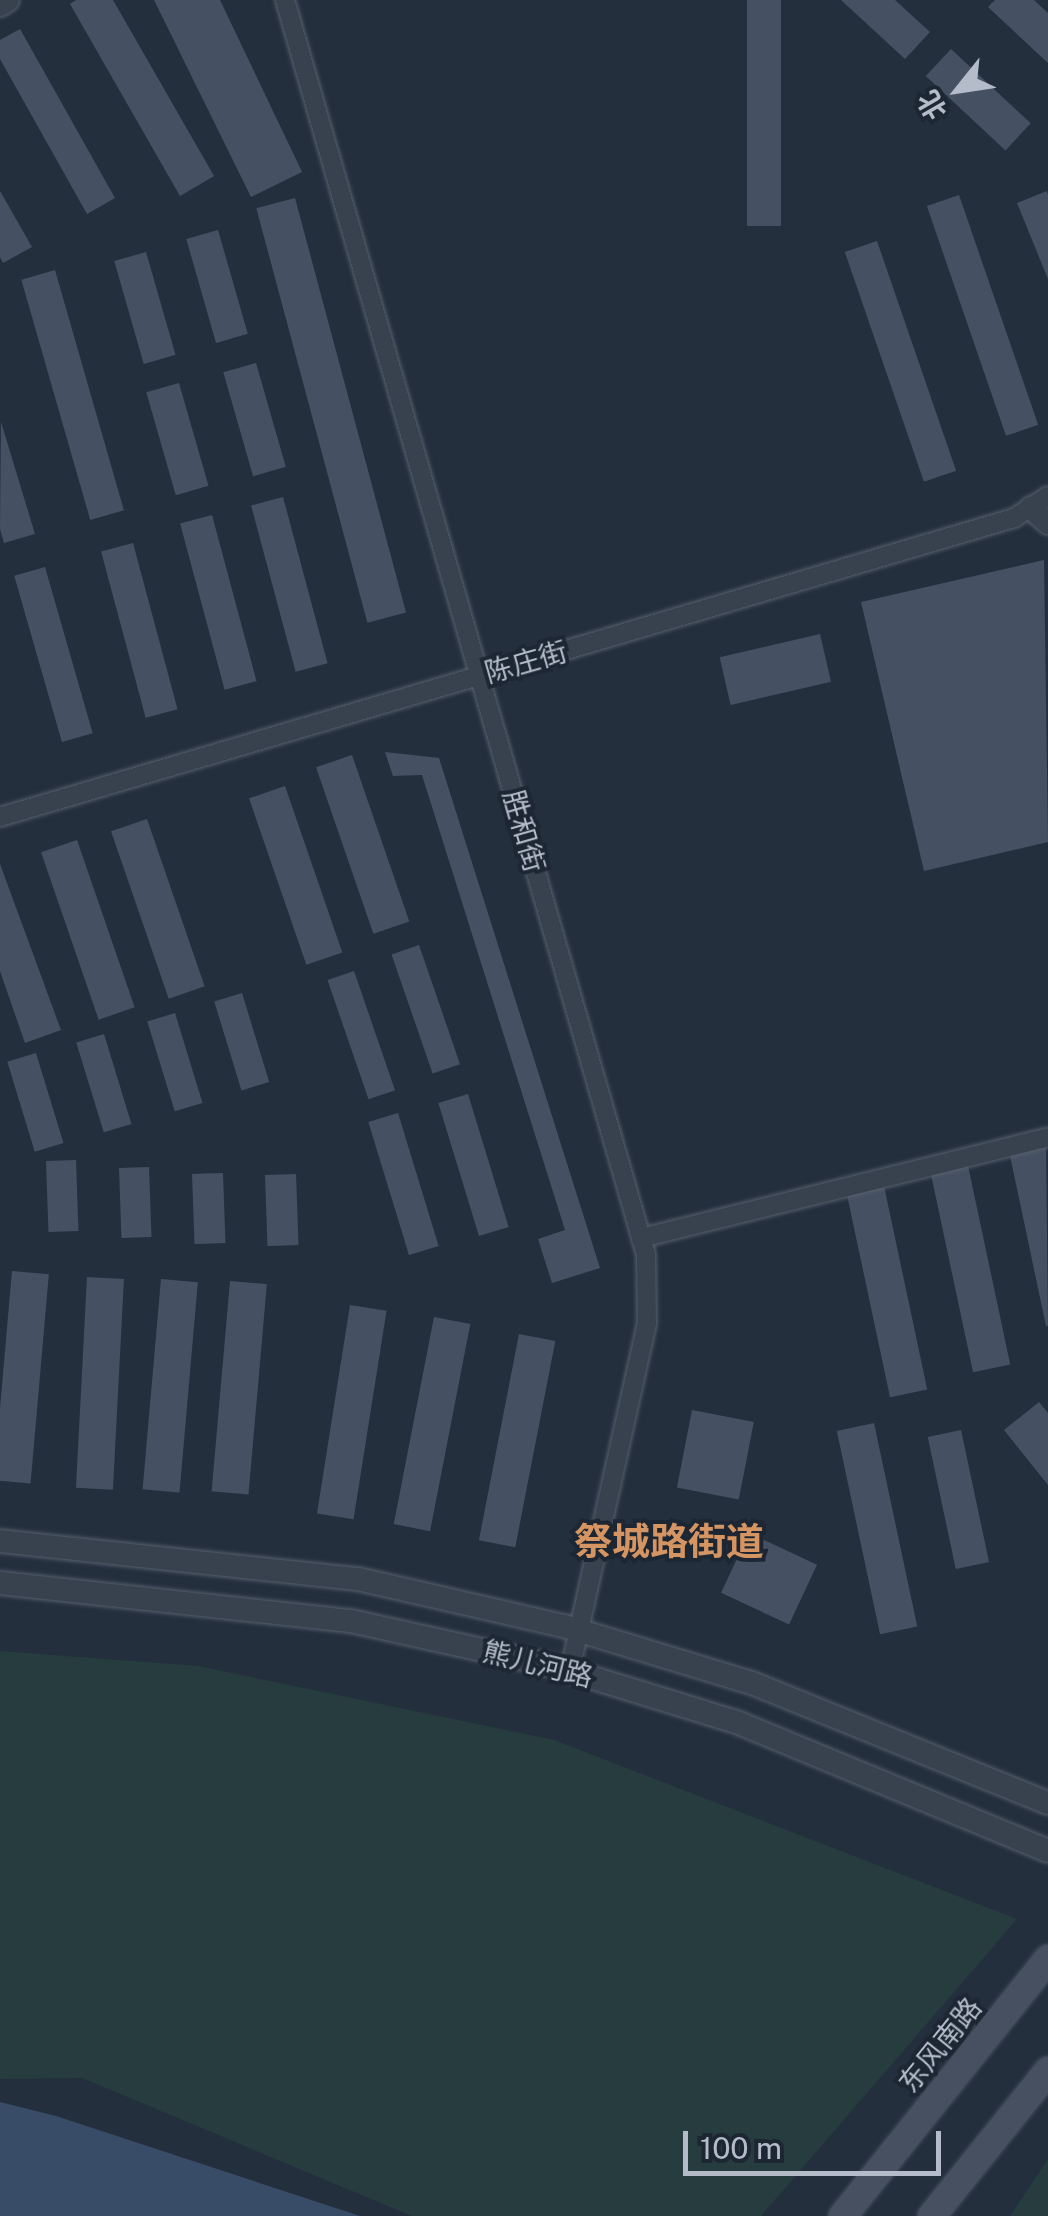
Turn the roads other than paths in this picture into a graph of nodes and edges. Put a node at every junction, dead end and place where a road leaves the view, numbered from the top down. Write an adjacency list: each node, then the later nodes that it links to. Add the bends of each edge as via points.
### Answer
1 (8, 0): 3 (street)
2 (285, 0): 5 (street, 胜和街)
3 (0, 5)
4 (1042, 509): 5 (street, 陈庄街)
5 (480, 676): 6 (street, 陈庄街); 8 (street, 胜和街)
6 (0, 817)
7 (1048, 1137): 8 (street)
8 (641, 1238): 11 (street, 胜和街, via 647,1323)
9 (0, 1541): 11 (street, 熊儿河路, via 358,1579)
10 (0, 1583): 12 (street, 熊儿河路, via 351,1620)
11 (579, 1630): 12 (street, 胜和街); 13 (street, 熊儿河路, via 799,1700)
12 (570, 1671): 14 (street, 熊儿河路, via 792,1743)
13 (1048, 1803)
14 (1048, 1851)
15 (1048, 1958): 17 (main road, 东风南路)
16 (1048, 2070): 18 (main road)
17 (842, 2216)
18 (930, 2216)

